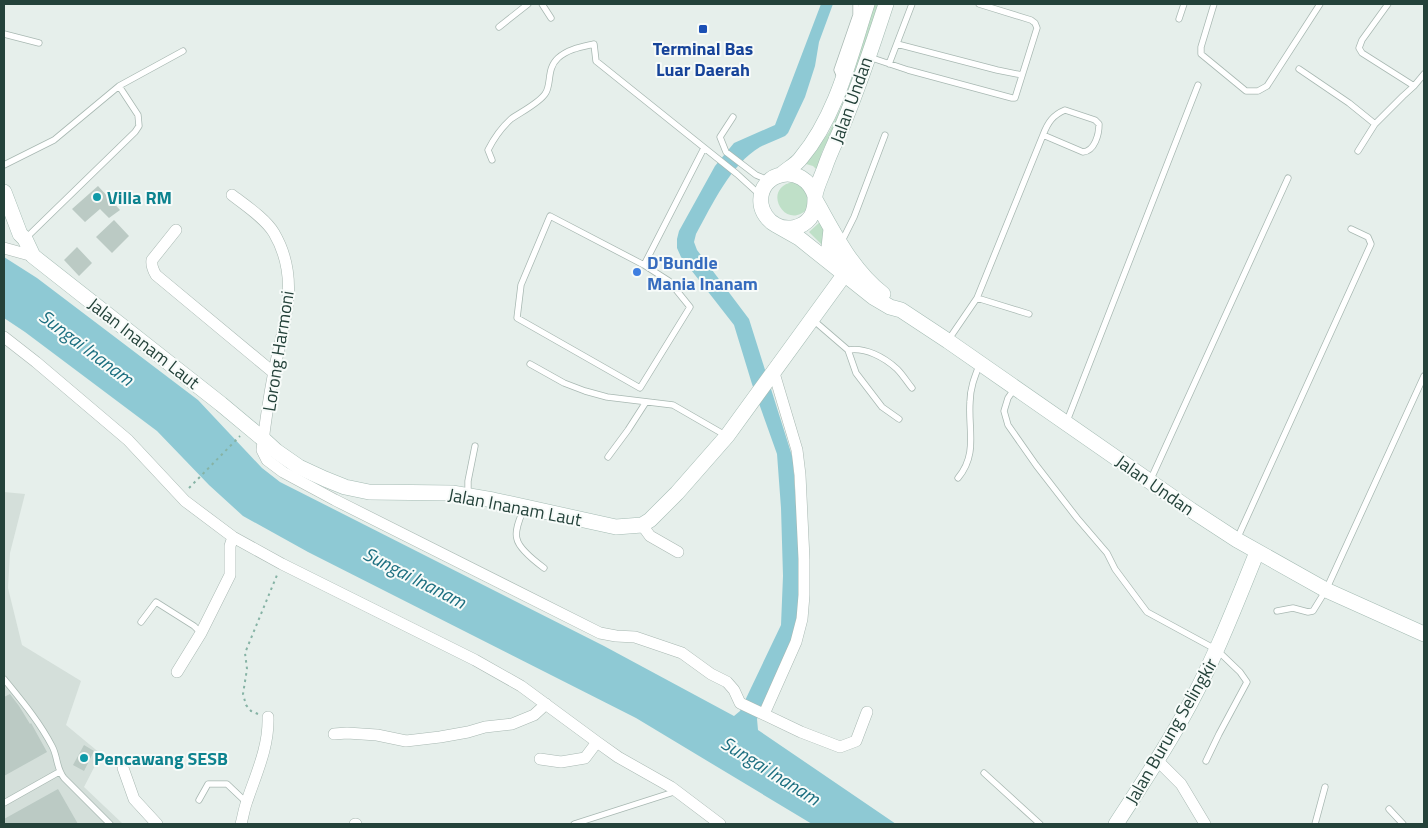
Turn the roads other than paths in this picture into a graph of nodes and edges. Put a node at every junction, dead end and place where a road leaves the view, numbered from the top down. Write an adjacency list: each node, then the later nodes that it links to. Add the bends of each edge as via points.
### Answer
1 (528, 4): 14 (lane)
2 (542, 4): 12 (lane)
3 (856, 4): 24 (lane, via 856,16 837,70)
4 (867, 4): 24 (street, Jalan Undan)
5 (886, 4): 19 (street, Jalan Undan)
6 (912, 4): 17 (lane)
7 (979, 4): 22 (lane, via 1035,23 1037,28)
8 (1184, 4): 13 (lane)
9 (1214, 4): 10 (lane, via 1201,54 1246,91 1258,91 1267,86)
10 (1320, 4)
11 (1388, 4): 27 (lane, via 1359,48 1362,54)
12 (551, 18)
13 (1179, 19)
14 (500, 28)
15 (4, 34): 16 (lane)
16 (39, 44)
17 (897, 44): 20 (lane); 22 (lane)
18 (183, 51): 25 (lane)
19 (868, 57): 20 (lane); 41 (street, Jalan Undan)
20 (889, 64): 22 (lane, via 1012,98 1016,96)
21 (1299, 69): 29 (lane)
22 (1022, 74)
23 (1424, 74): 27 (lane)
24 (842, 81): 36 (street, Jalan Undan, via 812,144 800,160)
25 (119, 86): 35 (lane, via 54,140); 46 (lane, via 138,115 139,126)
26 (1198, 86): 68 (lane)
27 (1414, 86): 29 (lane)
28 (733, 117): 36 (lane, via 720,136 726,152 756,175)
29 (1374, 124): 33 (lane)
30 (885, 135): 47 (lane)
31 (1043, 135): 31 (lane, via 1057,113 1065,110 1099,124 1099,134 1088,152); 52 (lane)
32 (704, 148): 34 (lane, via 596,61 594,44 571,50 557,58 551,68 546,93 496,135 488,150); 40 (lane); 50 (lane)
33 (1358, 151)
34 (492, 160)
35 (4, 165)
36 (775, 178): 40 (street, Jalan Undan, via 764,188); 41 (street, Jalan Undan, via 788,174 804,178)
37 (1288, 178): 74 (lane)
38 (4, 192): 46 (street, Jalan Inanam Laut, via 20,234)
39 (232, 195): 61 (street, Lorong Harmoni, via 273,231 287,267 289,298)
40 (761, 196): 42 (street, Jalan Undan, via 764,213)
41 (816, 198): 42 (street, Jalan Undan, via 810,218 802,224 793,228); 43 (street, Jalan Undan)
42 (776, 225): 51 (street, Jalan Undan, via 799,238)
43 (831, 229): 47 (street, Jalan Undan); 51 (street, via 829,247 845,268)
44 (1351, 229): 79 (lane, via 1368,237 1371,244)
45 (176, 230): 61 (street, via 152,260 156,275)
46 (25, 239): 49 (street, Jalan Inanam Laut)
47 (841, 243): 53 (street, Jalan Undan, via 866,278)
48 (4, 248): 49 (street)
49 (33, 256): 70 (street, Jalan Inanam Laut)
50 (644, 265): 50 (lane, via 669,282 690,307 640,388 517,318 521,286 550,216)
51 (844, 275): 53 (street, Jalan Undan, via 873,297); 55 (street)
52 (977, 298): 54 (lane); 57 (lane)
53 (901, 310): 57 (street, Jalan Undan)
54 (1029, 314)
55 (812, 320): 58 (lane); 62 (street)
56 (4, 337): 78 (street, via 128,440 180,496)
57 (948, 341): 59 (street, Jalan Undan)
58 (848, 350): 64 (lane, via 867,351 880,358 897,370); 67 (lane, via 856,373 882,407)
59 (980, 363): 65 (street, Jalan Undan); 73 (lane, via 970,402 969,462)
60 (530, 364): 66 (lane, via 585,391)
61 (274, 373): 70 (street, Lorong Harmoni)
62 (774, 373): 69 (street); 93 (street, via 797,450 804,595 796,642)
63 (1424, 376): 83 (lane)
64 (912, 388)
65 (1015, 388): 68 (street, Jalan Undan); 88 (lane, via 1004,411 1008,425 1107,553 1147,612)
66 (646, 402): 69 (lane, via 673,405); 72 (lane)
67 (899, 419)
68 (1067, 423): 74 (street, Jalan Undan)
69 (727, 436): 77 (street, via 677,494)
70 (263, 439): 75 (street, Jalan Inanam Laut, via 299,467 345,487 369,492 452,493); 93 (street, via 262,450 267,460 283,472 600,633 635,637 682,653 727,682 740,703)
71 (476, 446): 75 (lane)
72 (608, 458)
73 (958, 478)
74 (1150, 481): 79 (street, Jalan Undan)
75 (468, 497): 76 (street, Jalan Inanam Laut)
76 (524, 508): 77 (street, Jalan Inanam Laut, via 616,527); 82 (lane, via 517,539 527,554)
77 (642, 525): 80 (street, via 650,536)
78 (233, 537): 86 (street, via 230,575); 91 (street, via 475,660)
79 (1237, 540): 81 (street, Jalan Undan)
80 (678, 552)
81 (1257, 552): 83 (street, Jalan Undan); 88 (street, Jalan Burung Selingkir)
82 (544, 568)
83 (1326, 590): 84 (lane, via 1313,611 1293,608); 87 (street, Jalan Undan)
84 (1277, 612)
85 (142, 622): 86 (lane, via 156,602)
86 (202, 633): 89 (street)
87 (1424, 634)
88 (1217, 650): 98 (street, Jalan Burung Selingkir); 99 (lane, via 1246,682)
89 (177, 672)
90 (4, 679): 101 (lane, via 31,712 51,744)
91 (546, 704): 95 (street, via 534,715 512,724 440,737 406,741 376,735); 96 (street)
92 (867, 712): 93 (street, via 856,741 840,747)
93 (764, 714)
94 (268, 722): 106 (street, via 261,764)
95 (334, 734)
96 (597, 742): 97 (street, via 585,758 561,762); 104 (street)
97 (540, 760)
98 (1157, 760): 115 (street, Jalan Burung Selingkir); 116 (street, via 1181,784)
99 (1206, 761)
100 (123, 768): 110 (street, via 134,799)
101 (59, 772): 107 (lane); 109 (lane)
102 (984, 773): 114 (lane)
103 (1325, 787): 117 (lane)
104 (677, 792): 112 (lane); 113 (street)
105 (199, 800): 106 (lane, via 208,784 228,784)
106 (246, 802): 111 (street)
107 (4, 803)
108 (1389, 810): 118 (lane)
109 (110, 824)
110 (157, 824)
111 (241, 824)
112 (574, 824)
113 (720, 824)
114 (1040, 824)
115 (1116, 824)
116 (1205, 824)
117 (1315, 824)
118 (1403, 824)

